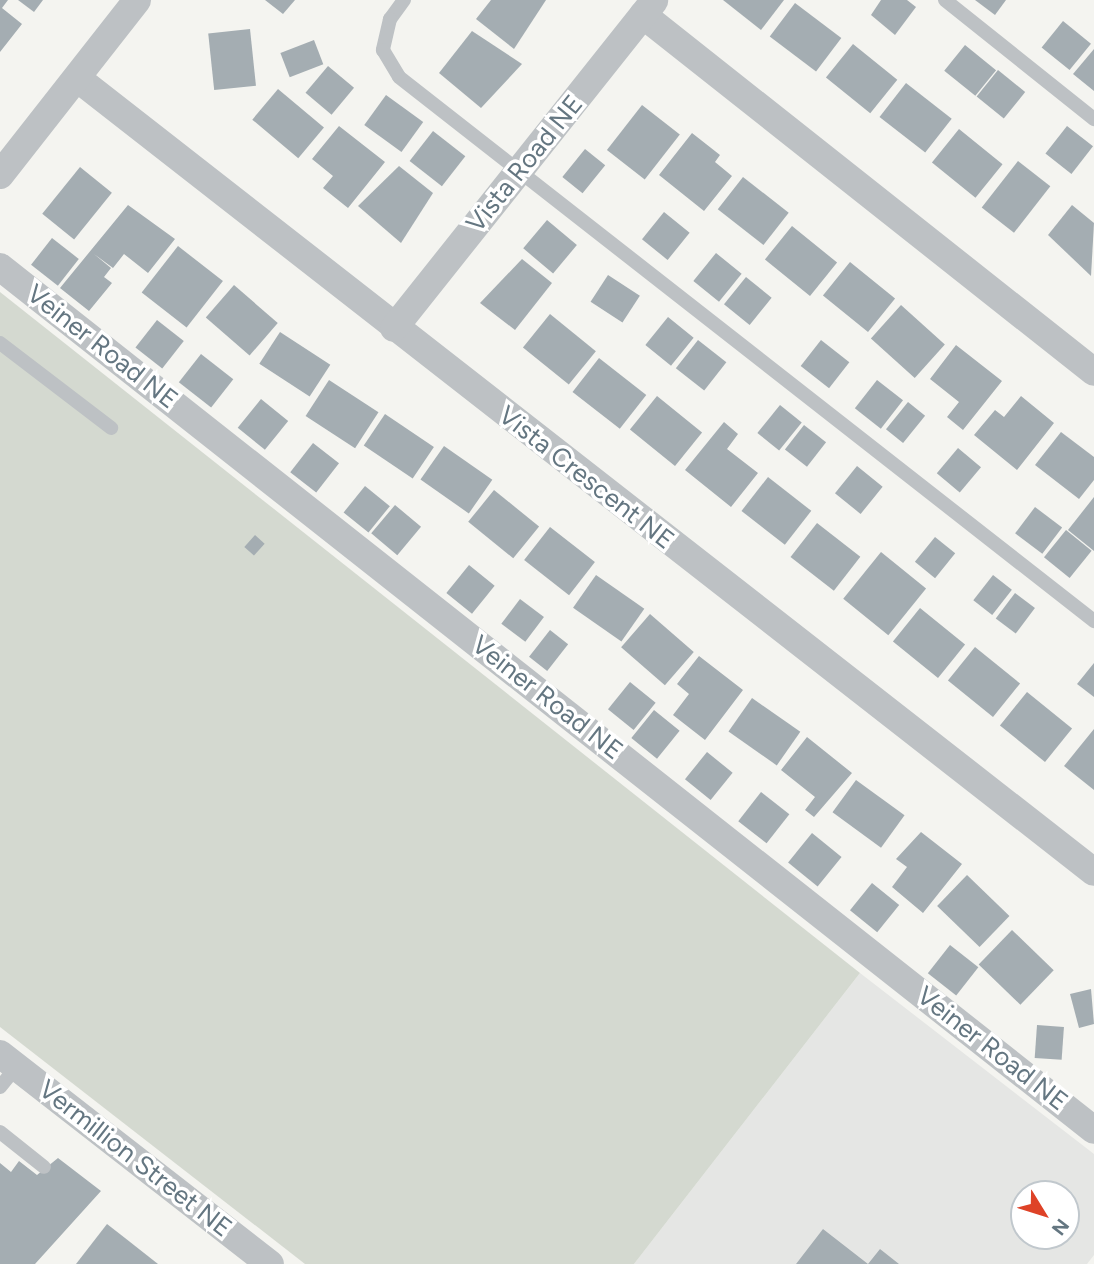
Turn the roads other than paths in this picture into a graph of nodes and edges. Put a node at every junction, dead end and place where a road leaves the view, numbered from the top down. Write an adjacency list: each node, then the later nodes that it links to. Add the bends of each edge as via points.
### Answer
1 (137, 0): 5 (street)
2 (404, 0): 7 (lane, via 385,32 388,64)
3 (945, 0): 6 (lane)
4 (649, 8): 7 (street, Vista Road NE); 12 (street)
5 (77, 78): 8 (street); 10 (street, Vista Crescent NE)
6 (1094, 118)
7 (521, 170): 10 (street, Vista Road NE); 14 (lane)
8 (0, 175)
9 (2, 275): 17 (street, Veiner Road NE)
10 (394, 328): 15 (street, Vista Crescent NE)
11 (0, 343): 13 (lane)
12 (1094, 372)
13 (111, 428)
14 (1094, 621)
15 (1094, 872)
16 (5, 1069): 20 (street, Vermillion Street NE)
17 (1094, 1130)
18 (0, 1132): 19 (lane)
19 (44, 1167)
20 (270, 1264)

